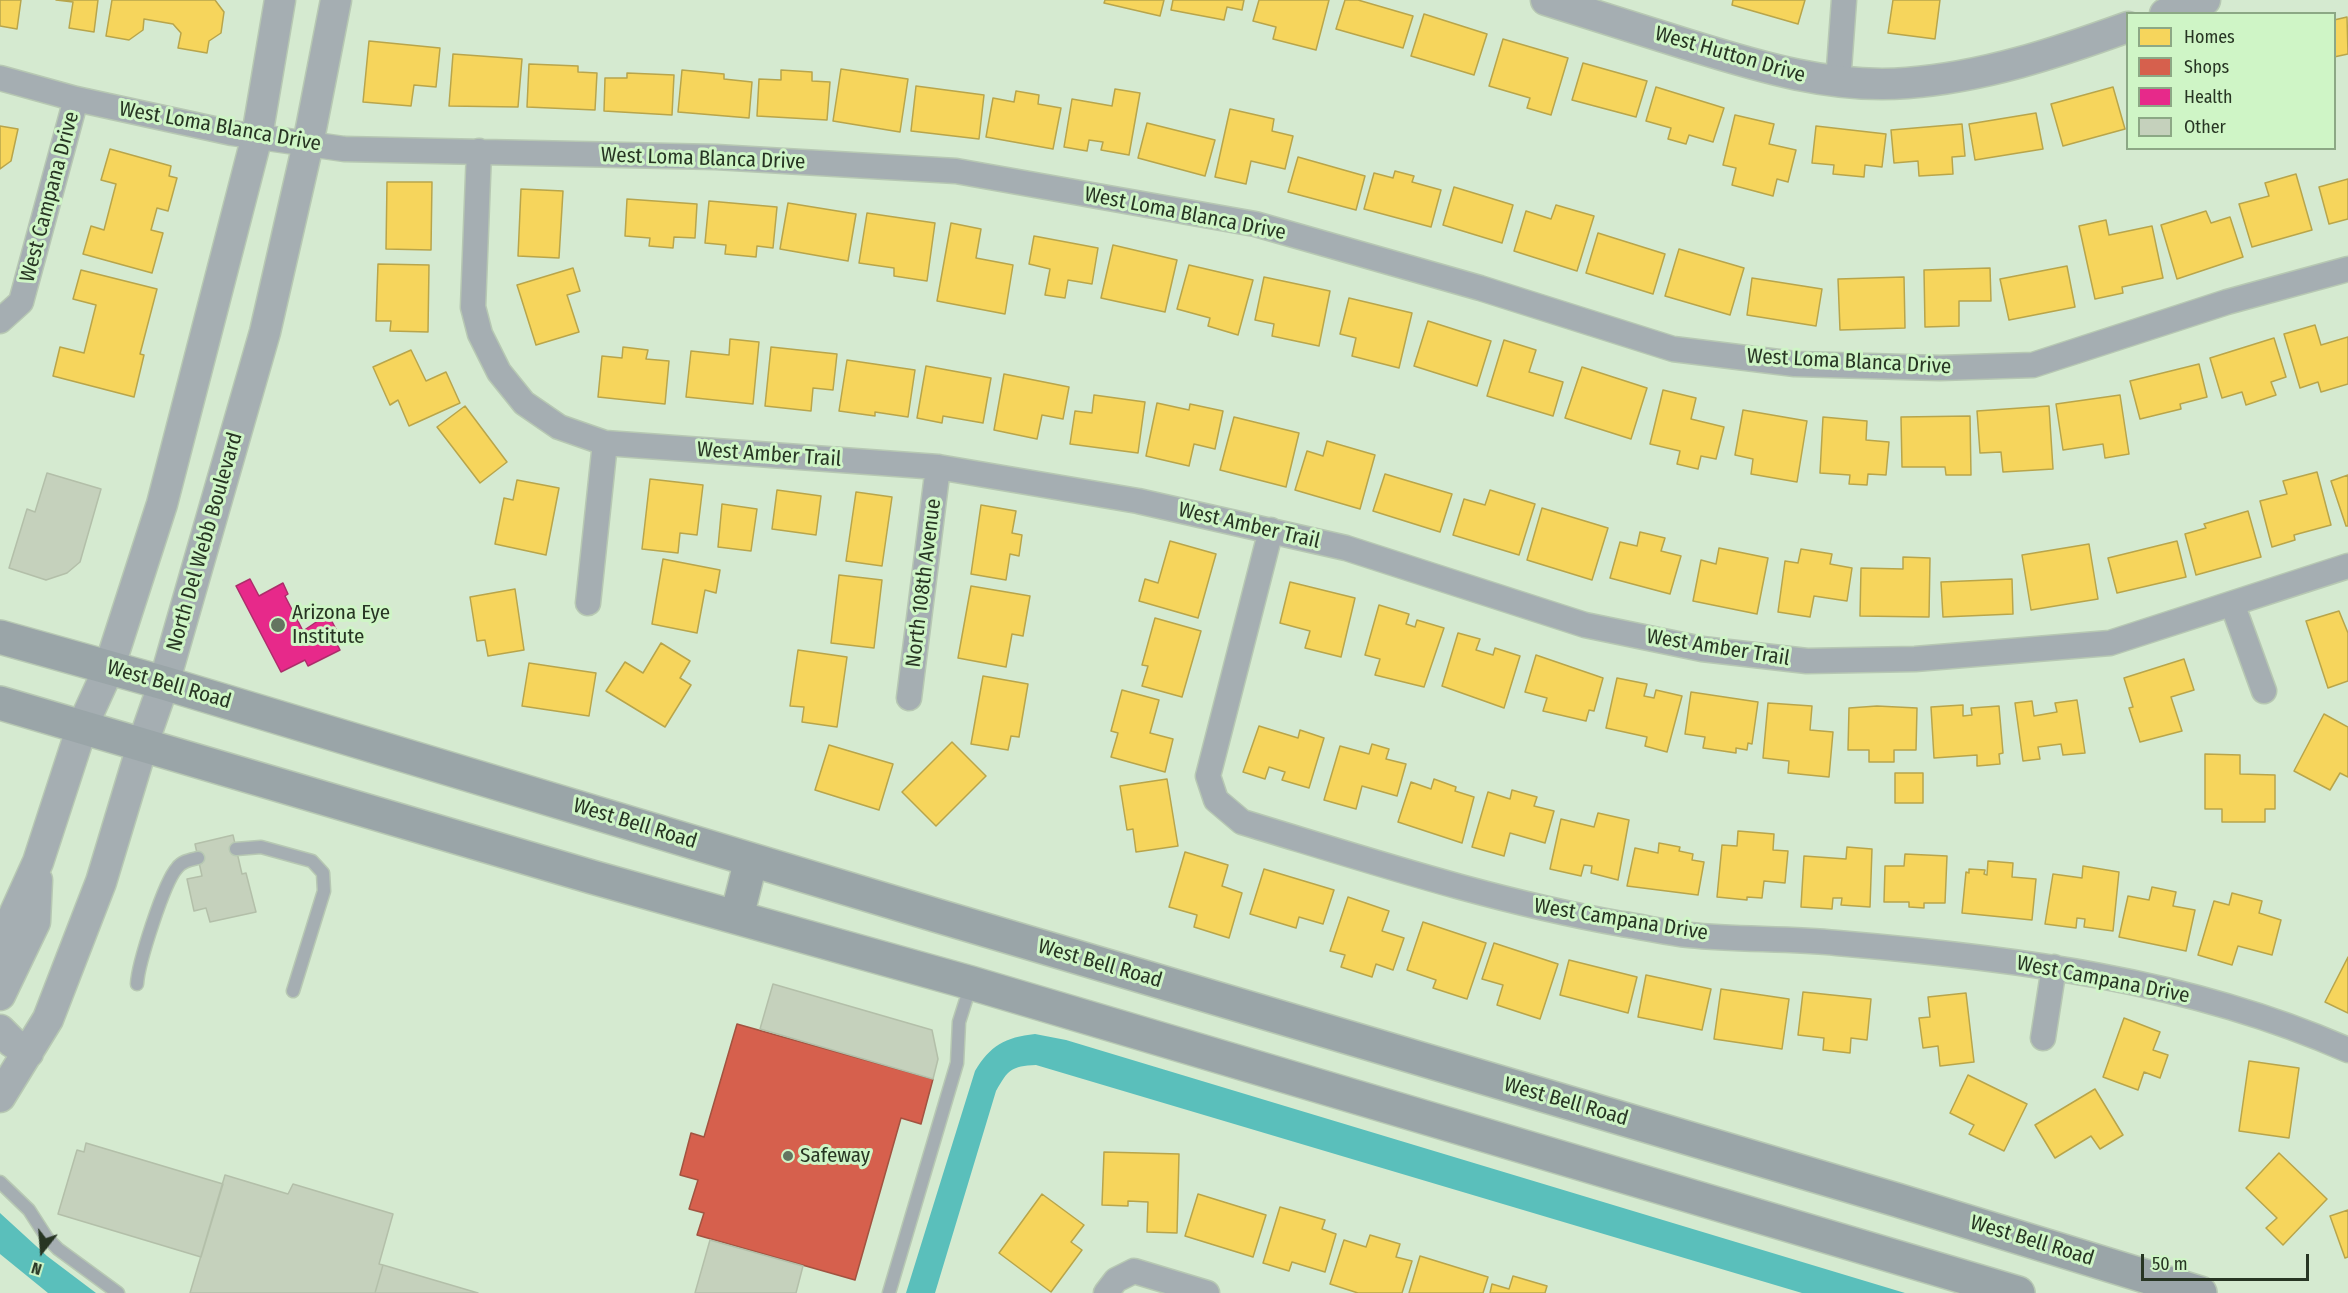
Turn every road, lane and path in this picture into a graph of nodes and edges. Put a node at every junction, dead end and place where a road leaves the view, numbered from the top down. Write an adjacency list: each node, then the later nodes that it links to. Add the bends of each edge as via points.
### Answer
1 (280, 0): 11 (street)
2 (336, 0): 12 (street, North Del Webb Boulevard)
3 (1545, 0): 9 (street, West Hutton Drive, via 1790,75)
4 (1844, 0): 9 (street)
5 (2197, 1): 6 (street)
6 (2170, 12)
7 (2126, 27): 9 (street, West Hutton Drive, via 2057,53 1959,77 1906,83)
8 (0, 78): 10 (street, West Loma Blanca Drive)
9 (1838, 82)
10 (76, 99): 11 (street, West Loma Blanca Drive); 15 (street, West Campana Drive, via 21,302)
11 (257, 136): 12 (street, West Loma Blanca Drive); 23 (street, via 162,504)
12 (308, 144): 13 (street, West Loma Blanca Drive, via 344,149); 24 (street, North Del Webb Boulevard, via 262,343)
13 (479, 151): 14 (street, West Loma Blanca Drive, via 956,171 1255,224 1480,288 1673,349 1795,364 1940,368 2033,365 2226,302); 16 (street, West Amber Trail, via 473,307 480,334 499,372 524,403 559,427)
14 (2348, 269)
15 (0, 321)
16 (605, 443): 17 (street, West Amber Trail); 20 (street)
17 (938, 467): 18 (street, West Amber Trail, via 1138,501); 26 (street, North 108th Avenue)
18 (1271, 530): 21 (street, West Amber Trail, via 1346,548 1585,625 1702,649 1807,661 1926,659 2110,643); 36 (street, West Campana Drive, via 1208,776 1216,800 1242,822 1503,900 1592,918 1688,935 1836,942)
19 (2348, 566): 21 (street, West Amber Trail)
20 (588, 603)
21 (2233, 606): 25 (street)
22 (0, 637): 23 (main road, West Bell Road)
23 (109, 668): 24 (main road, West Bell Road); 28 (street)
24 (164, 682): 29 (street, North Del Webb Boulevard); 32 (main road, West Bell Road)
25 (2265, 691)
26 (909, 698)
27 (0, 703): 28 (main road)
28 (81, 727): 29 (main road); 33 (street)
29 (143, 743): 34 (main road); 44 (street, North Del Webb Boulevard, via 101,882 48,1019)
30 (236, 849): 39 (lane, via 261,847 312,861 323,873 324,891)
31 (198, 858): 38 (lane, via 181,864 170,878 140,964)
32 (751, 860): 34 (main road); 52 (main road, West Bell Road, via 1886,1196)
33 (38, 862): 35 (street); 40 (street, via 35,922)
34 (737, 916): 37 (main road)
35 (0, 946)
36 (2054, 967): 42 (street); 43 (street, West Campana Drive, via 2145,983 2235,1008)
37 (971, 983): 48 (lane, via 959,1022 957,1063); 51 (main road)
38 (137, 984)
39 (293, 991)
40 (0, 995)
41 (0, 1030): 44 (street)
42 (2043, 1038)
43 (2348, 1050)
44 (28, 1053): 45 (street, North Del Webb Boulevard)
45 (0, 1097)
46 (0, 1182): 47 (lane, via 29,1210 58,1249)
47 (118, 1293)
48 (889, 1293)
49 (1106, 1293): 50 (street, via 1116,1280 1134,1271)
50 (1208, 1293)
51 (2018, 1293)
52 (2200, 1293)

